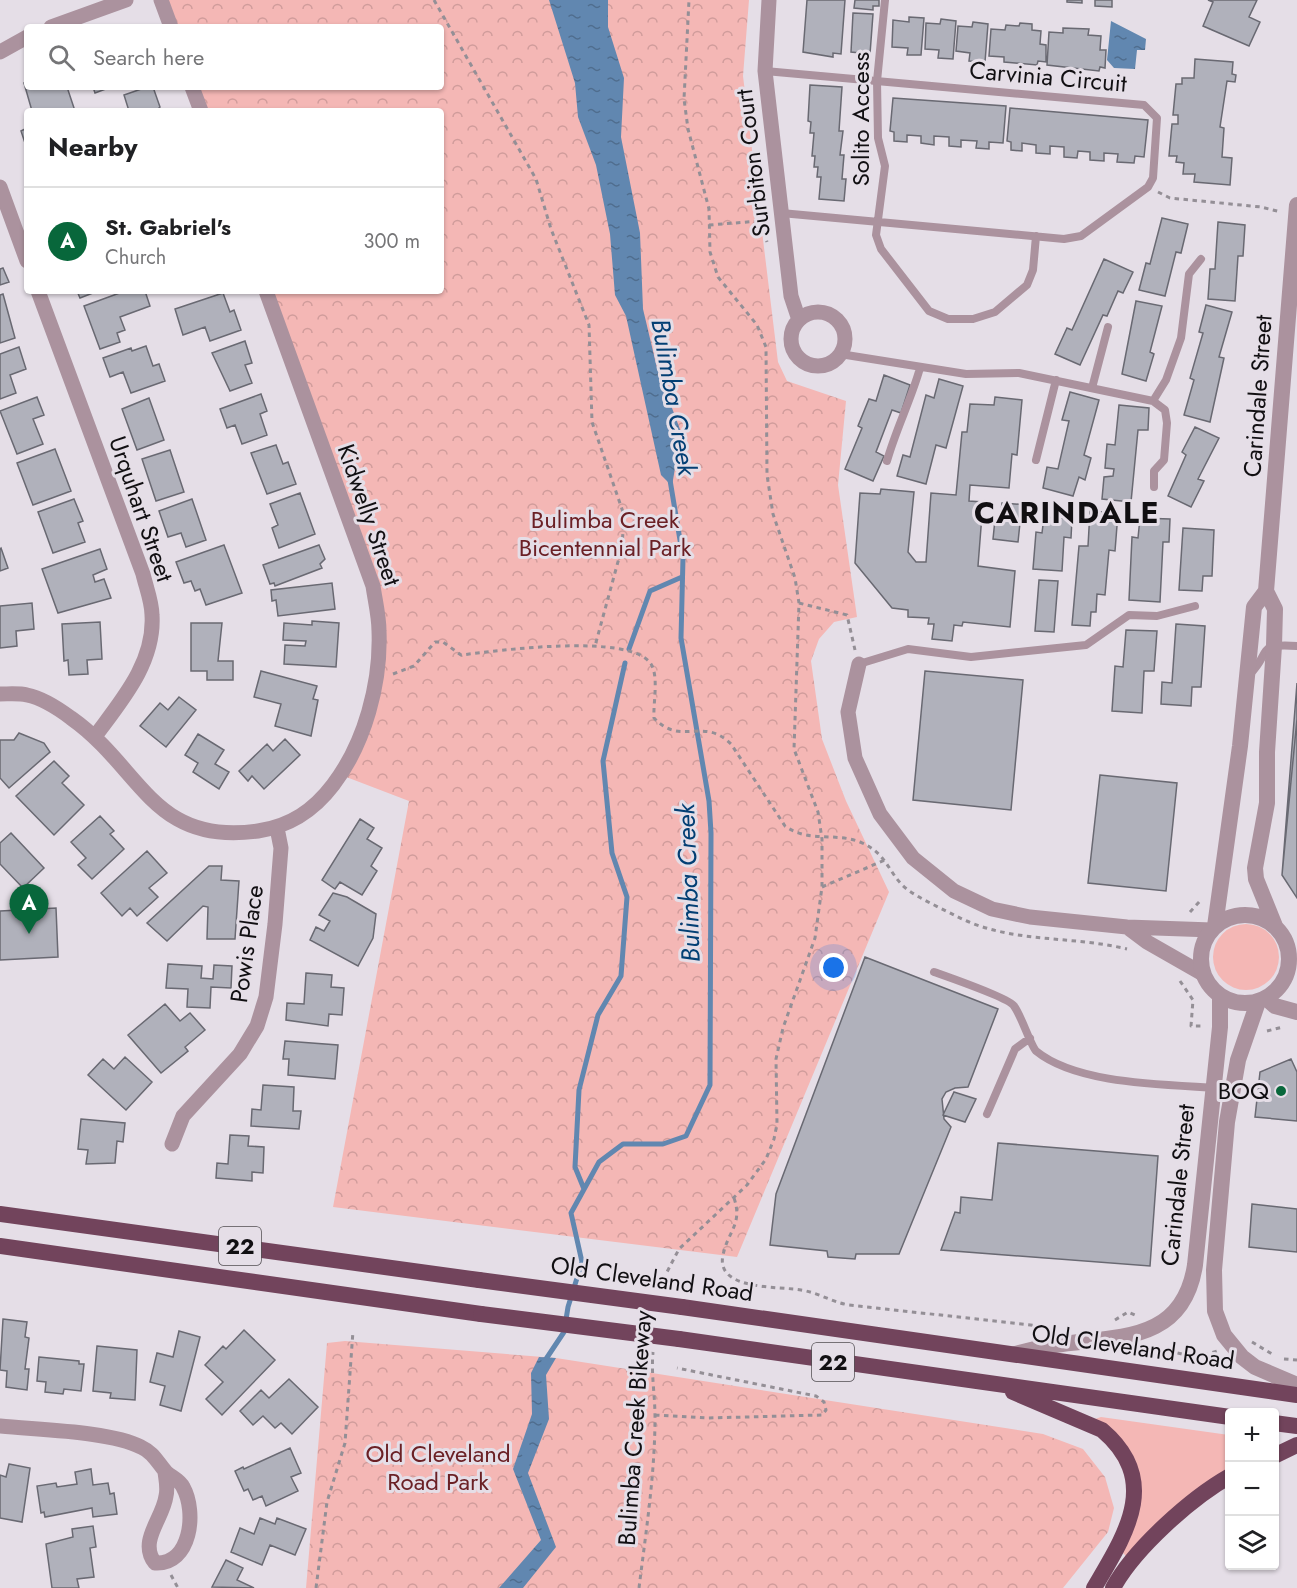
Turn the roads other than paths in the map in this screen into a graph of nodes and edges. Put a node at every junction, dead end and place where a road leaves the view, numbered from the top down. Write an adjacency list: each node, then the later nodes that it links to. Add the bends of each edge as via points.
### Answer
1 (126, 0): 5 (street)
2 (161, 0): 6 (street)
3 (769, 0): 9 (street, Surbiton Court)
4 (885, 0): 10 (lane, Solito Access)
5 (59, 24)
6 (170, 24)
7 (24, 39): 8 (street)
8 (0, 52)
9 (765, 70): 10 (lane, Carvinia Circuit); 15 (street, Surbiton Court)
10 (877, 81): 17 (lane, Solito Access, via 878,138 885,166); 18 (lane, Carvinia Circuit, via 1144,105 1157,118 1153,177 1148,187 1081,236)
11 (193, 90): 12 (street)
12 (200, 108)
13 (0, 187): 19 (street)
14 (1297, 205): 16 (street, Carindale Street)
15 (782, 213): 17 (lane); 23 (street, Surbiton Court, via 791,296)
16 (1297, 216): 33 (street, Carindale Street)
17 (879, 222): 18 (lane); 18 (lane, Solito Access, via 876,235 881,249 929,311 948,319 995,312 1027,285 1034,270)
18 (1036, 236)
19 (24, 253)
20 (1201, 259): 29 (lane, via 1189,274 1181,338 1166,380)
21 (39, 294): 40 (street, Urquhart Street, via 143,574 152,615 149,650 135,680)
22 (267, 294): 41 (street, Kidwelly Street, via 373,586 379,631 369,711 340,775 318,805)
23 (799, 320): 25 (street, via 818,312 834,318 844,335); 25 (street, via 791,337 801,360 819,366 831,363)
24 (1108, 327): 28 (lane)
25 (840, 354): 26 (lane)
26 (920, 368): 27 (lane, via 966,374 1019,373); 31 (lane, via 912,400)
27 (1056, 380): 28 (lane); 30 (lane)
28 (1092, 388): 29 (lane)
29 (1153, 401): 32 (lane, via 1165,410 1167,423 1164,460 1154,471)
30 (1036, 460)
31 (887, 461)
32 (1155, 487)
33 (1266, 591): 35 (street, Carindale Street, via 1275,609); 38 (street, Carindale Street, via 1254,608)
34 (1195, 606): 37 (lane, via 1157,616 1129,615 1086,645 971,657 908,650)
35 (1274, 646): 36 (lane); 38 (lane, via 1262,652 1258,666); 42 (street, Carindale Street, via 1267,803 1255,868)
36 (1297, 646)
37 (859, 664): 43 (street, via 848,712 855,758 880,814 913,858 954,891 992,909)
38 (1247, 677): 44 (street, Carindale Street)
39 (0, 694): 40 (street, Kidwelly Street, via 28,695 59,709)
40 (96, 735): 41 (street, Kidwelly Street, via 142,790 168,814 200,829 231,835)
41 (277, 828): 55 (street, Powis Place, via 281,848 275,924 266,997 257,1026 240,1054 183,1116)
42 (1275, 926): 44 (street, via 1265,919 1242,915); 45 (street)
43 (1127, 927): 44 (street); 47 (street)
44 (1213, 928): 47 (street, via 1201,950)
45 (1293, 962): 49 (street, via 1283,982)
46 (934, 972): 51 (lane, via 1013,1003)
47 (1203, 974): 48 (street)
48 (1220, 996): 49 (street, via 1245,1004); 52 (street, Carindale Street)
49 (1262, 1000): 50 (street); 53 (street, Carindale Street, via 1238,1060)
50 (1297, 1012)
51 (1030, 1038): 52 (lane, via 1034,1049 1055,1063 1097,1078); 54 (lane, via 1016,1048)
52 (1212, 1087): 53 (lane); 58 (street, Carindale Street, via 1193,1278 1182,1302 1145,1333)
53 (1233, 1089): 60 (street, Carindale Street, via 1214,1270 1215,1311 1231,1346 1255,1367)
54 (987, 1114)
55 (172, 1144)
56 (0, 1214): 58 (highway, Old Cleveland Road / 22, bridge)
57 (5, 1248): 59 (highway, 22, bridge)
58 (1013, 1354): 61 (highway, Old Cleveland Road / 22)
59 (988, 1382): 62 (highway, 22); 70 (highway, via 1092,1424 1112,1438 1128,1463 1135,1491 1132,1519)
60 (1297, 1385)
61 (1297, 1395)
62 (1225, 1416)
63 (1279, 1424): 65 (highway)
64 (0, 1426): 68 (street, via 119,1438 156,1456)
65 (1297, 1426)
66 (1297, 1445): 67 (highway)
67 (1279, 1454)
68 (165, 1472): 68 (street, via 183,1485 190,1518 175,1558 155,1563 149,1555 148,1543 166,1497)
69 (1225, 1480): 71 (highway, via 1193,1502 1139,1552)
70 (1094, 1588)
71 (1113, 1588)

